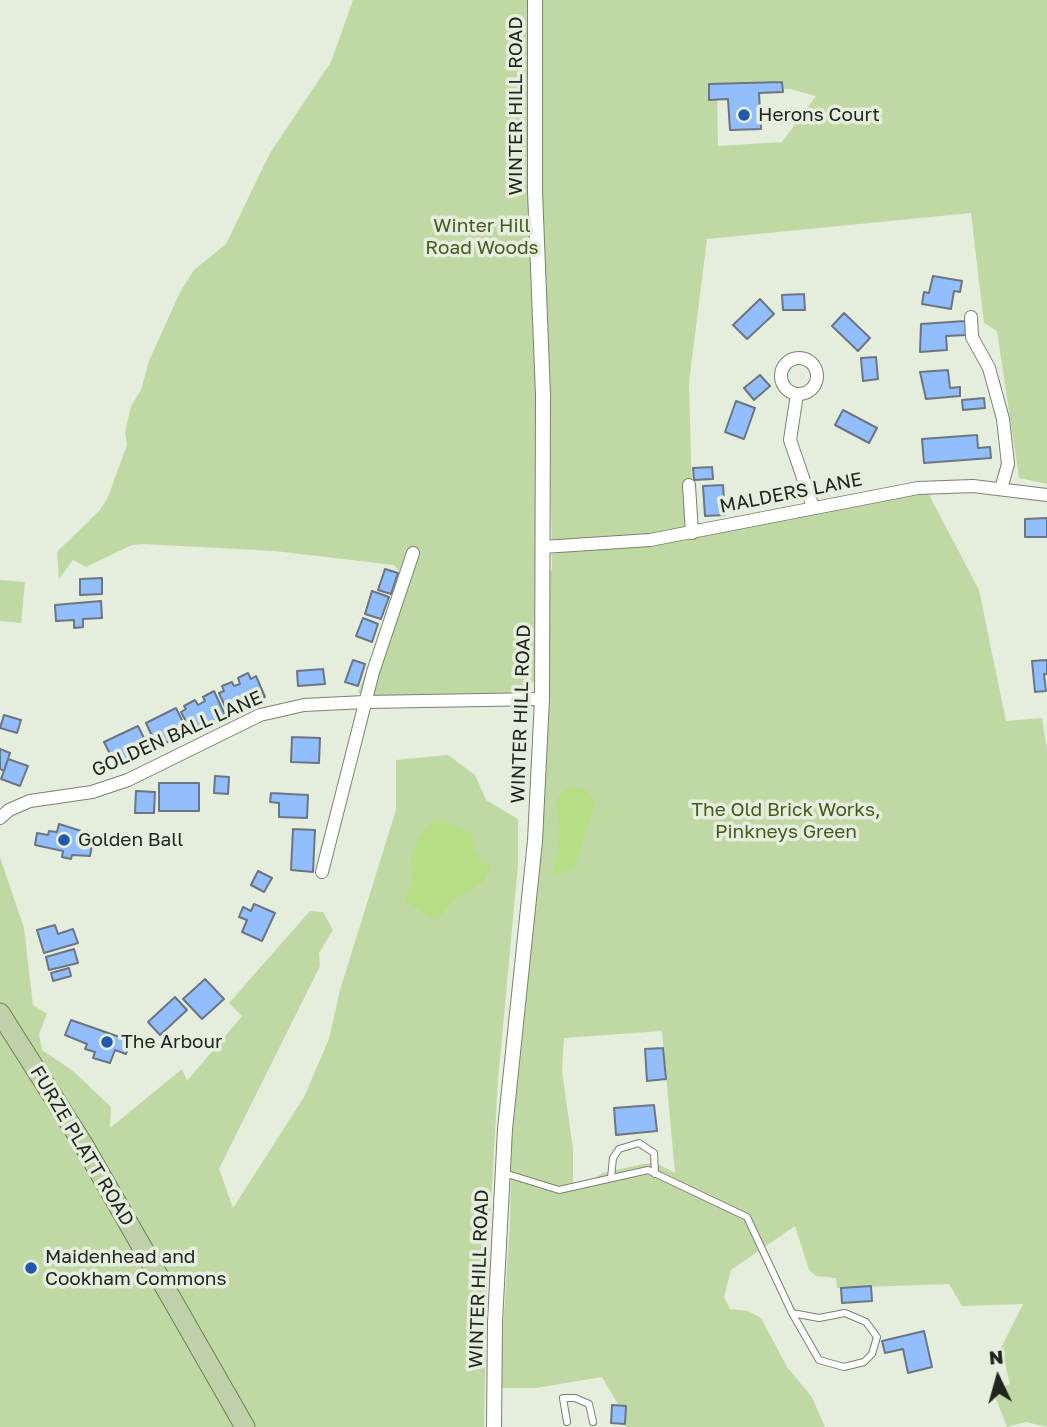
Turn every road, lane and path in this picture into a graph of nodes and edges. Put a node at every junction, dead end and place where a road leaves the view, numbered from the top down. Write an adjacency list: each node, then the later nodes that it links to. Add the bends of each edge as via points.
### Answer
1 (534, 0): 9 (street, WINTER HILL ROAD)
2 (971, 317): 5 (street, via 972,337 989,368 1003,419 1008,464)
3 (797, 394): 7 (street, via 790,440)
4 (689, 485): 8 (street)
5 (1001, 489): 6 (street, MALDERS LANE); 7 (street, MALDERS LANE, via 918,488)
6 (1047, 495)
7 (813, 507): 8 (street, MALDERS LANE)
8 (692, 533): 9 (street, MALDERS LANE)
9 (543, 547): 11 (street, WINTER HILL ROAD)
10 (413, 553): 12 (street)
11 (542, 699): 12 (street, GOLDEN BALL LANE); 16 (street, WINTER HILL ROAD, via 536,828)
12 (365, 702): 13 (street, GOLDEN BALL LANE, via 304,705 260,715 128,780 92,792 30,801); 14 (street)
13 (0, 818)
14 (322, 872)
15 (0, 1013): 22 (main road, FURZE PLATT ROAD, via 44,1068)
16 (503, 1173): 18 (lane, via 559,1190); 23 (street, WINTER HILL ROAD)
17 (655, 1174): 18 (lane, via 648,1170); 18 (lane, via 654,1153 639,1143 619,1149); 19 (lane, via 747,1217)
18 (611, 1178)
19 (792, 1313): 19 (lane, via 819,1318 845,1313 866,1322 877,1337 872,1354 864,1362 844,1367 819,1360)
20 (566, 1422): 21 (lane, via 563,1398 589,1404)
21 (593, 1422)
22 (244, 1427)
23 (494, 1427)

